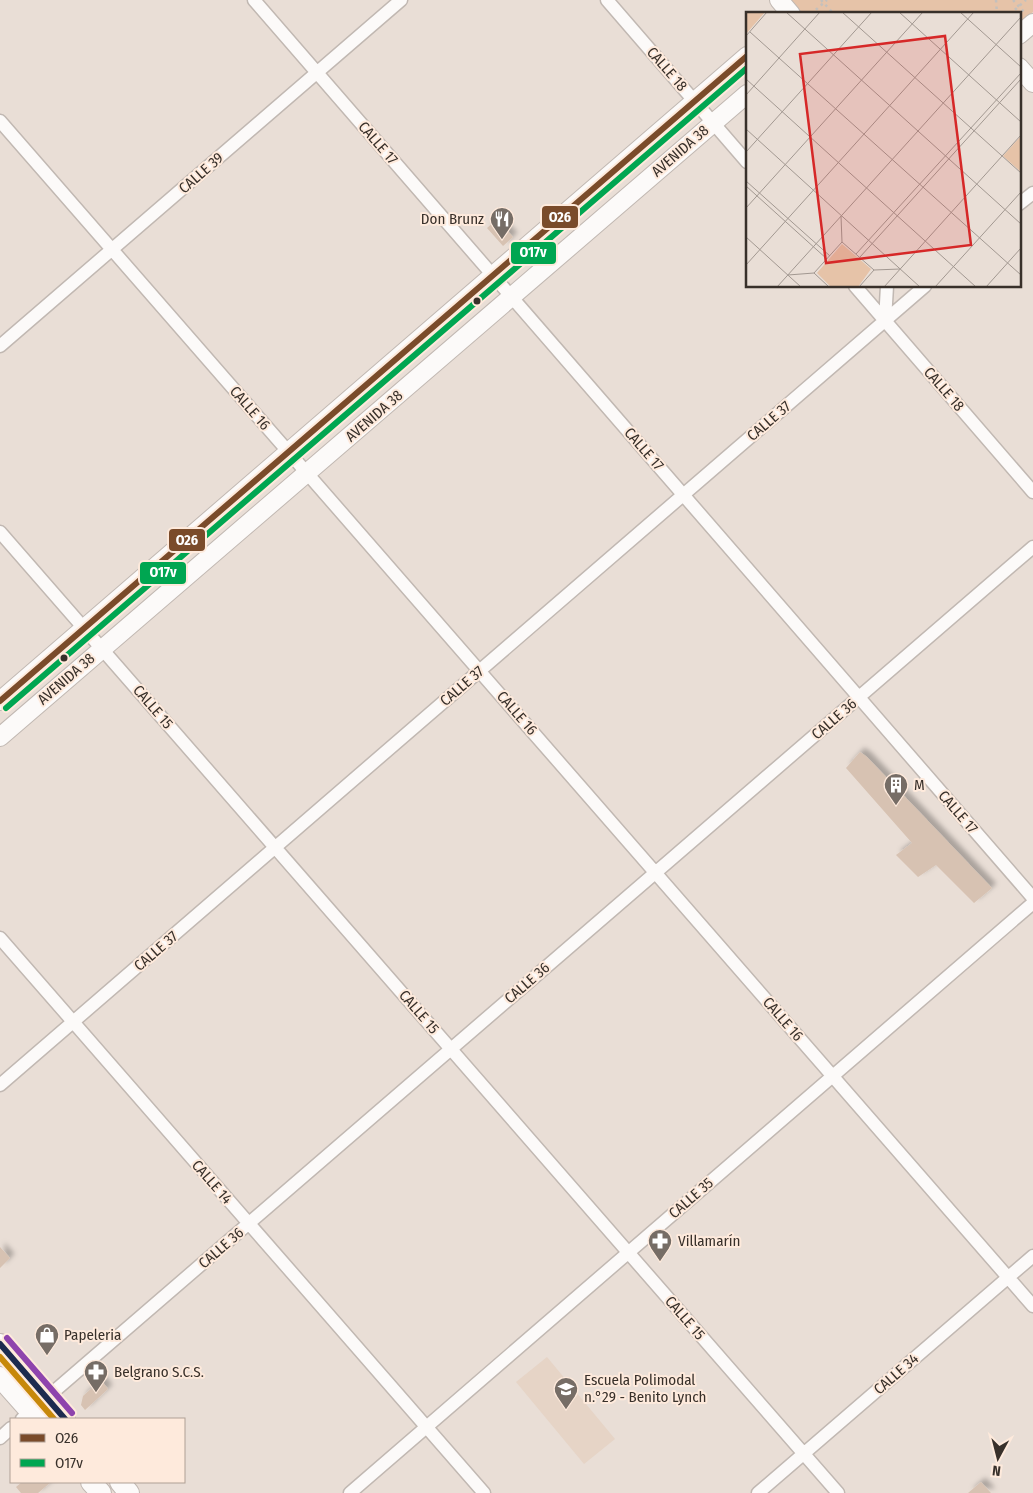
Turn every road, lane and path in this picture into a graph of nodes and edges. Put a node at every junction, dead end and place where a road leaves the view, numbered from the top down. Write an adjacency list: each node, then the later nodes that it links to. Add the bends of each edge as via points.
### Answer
1 (254, 0): 13 (street, CALLE 17)
2 (401, 0): 13 (street, CALLE 39)
3 (607, 0): 16 (street, CALLE 18)
4 (779, 0): 7 (main road)
5 (1026, 0): 10 (path)
6 (824, 1): 8 (path); 9 (path)
7 (788, 12)
8 (813, 12)
9 (832, 12)
10 (1012, 12)
11 (746, 57): 16 (main road, AVENIDA 38)
12 (1020, 68): 14 (main road)
13 (317, 73): 22 (street, CALLE 39); 23 (street, CALLE 17)
14 (1033, 83)
15 (746, 95): 18 (main road, AVENIDA 38)
16 (694, 101): 18 (street, CALLE 18); 23 (main road, AVENIDA 38)
17 (0, 121): 22 (street, CALLE 16)
18 (713, 123): 19 (street, CALLE 18); 27 (main road, AVENIDA 38)
19 (746, 161)
20 (1033, 192): 21 (street)
21 (1020, 203)
22 (112, 250): 29 (street, CALLE 39); 30 (street, CALLE 16)
23 (493, 275): 27 (street, CALLE 17); 30 (main road, AVENIDA 38)
24 (857, 288): 28 (street, CALLE 18)
25 (888, 288): 28 (street)
26 (922, 288): 28 (street, CALLE 37)
27 (510, 296): 31 (main road, AVENIDA 38); 33 (street, CALLE 17)
28 (885, 321): 32 (street, CALLE 18); 33 (street, CALLE 37)
29 (0, 346)
30 (288, 452): 31 (street, CALLE 16); 36 (main road, AVENIDA 38)
31 (308, 474): 37 (main road, AVENIDA 38); 38 (street, CALLE 16)
32 (1033, 492)
33 (683, 495): 38 (street, CALLE 37); 39 (street, CALLE 17)
34 (0, 532): 36 (street, CALLE 15)
35 (1033, 547): 39 (street, CALLE 36)
36 (84, 628): 37 (street, CALLE 15); 40 (main road, AVENIDA 38)
37 (101, 648): 41 (main road, AVENIDA 38); 42 (street, CALLE 15)
38 (480, 671): 42 (street, CALLE 37); 43 (street, CALLE 16)
39 (859, 697): 43 (street, CALLE 36); 44 (street, CALLE 17)
40 (0, 701)
41 (0, 737)
42 (275, 848): 47 (street, CALLE 37); 48 (street, CALLE 15)
43 (655, 873): 48 (street, CALLE 36); 49 (street, CALLE 16)
44 (1033, 898)
45 (1033, 902): 49 (street, CALLE 35)
46 (0, 938): 47 (street, CALLE 14)
47 (73, 1022): 50 (street, CALLE 37); 51 (street, CALLE 14)
48 (451, 1049): 51 (street, CALLE 36); 52 (street, CALLE 15)
49 (832, 1076): 52 (street, CALLE 35); 54 (street, CALLE 16)
50 (0, 1085)
51 (249, 1224): 58 (street, CALLE 36); 61 (street, CALLE 14)
52 (628, 1252): 61 (street, CALLE 35); 64 (street, CALLE 15)
53 (1033, 1256): 54 (street, CALLE 34)
54 (1008, 1277): 55 (street, CALLE 16); 64 (street, CALLE 34)
55 (1033, 1306)
56 (0, 1344): 58 (main road)
57 (0, 1377): 59 (main road)
58 (47, 1398): 59 (street, CALLE 36); 60 (main road)
59 (29, 1417)
60 (64, 1418)
61 (426, 1427): 69 (street, CALLE 35); 70 (street, CALLE 14)
62 (10, 1429): 63 (street)
63 (0, 1438)
64 (804, 1454): 71 (street, CALLE 34); 72 (street, CALLE 15)
65 (92, 1483): 67 (main road)
66 (121, 1483): 68 (main road)
67 (101, 1493)
68 (130, 1493)
69 (350, 1493)
70 (484, 1493)
71 (758, 1493)
72 (838, 1493)

